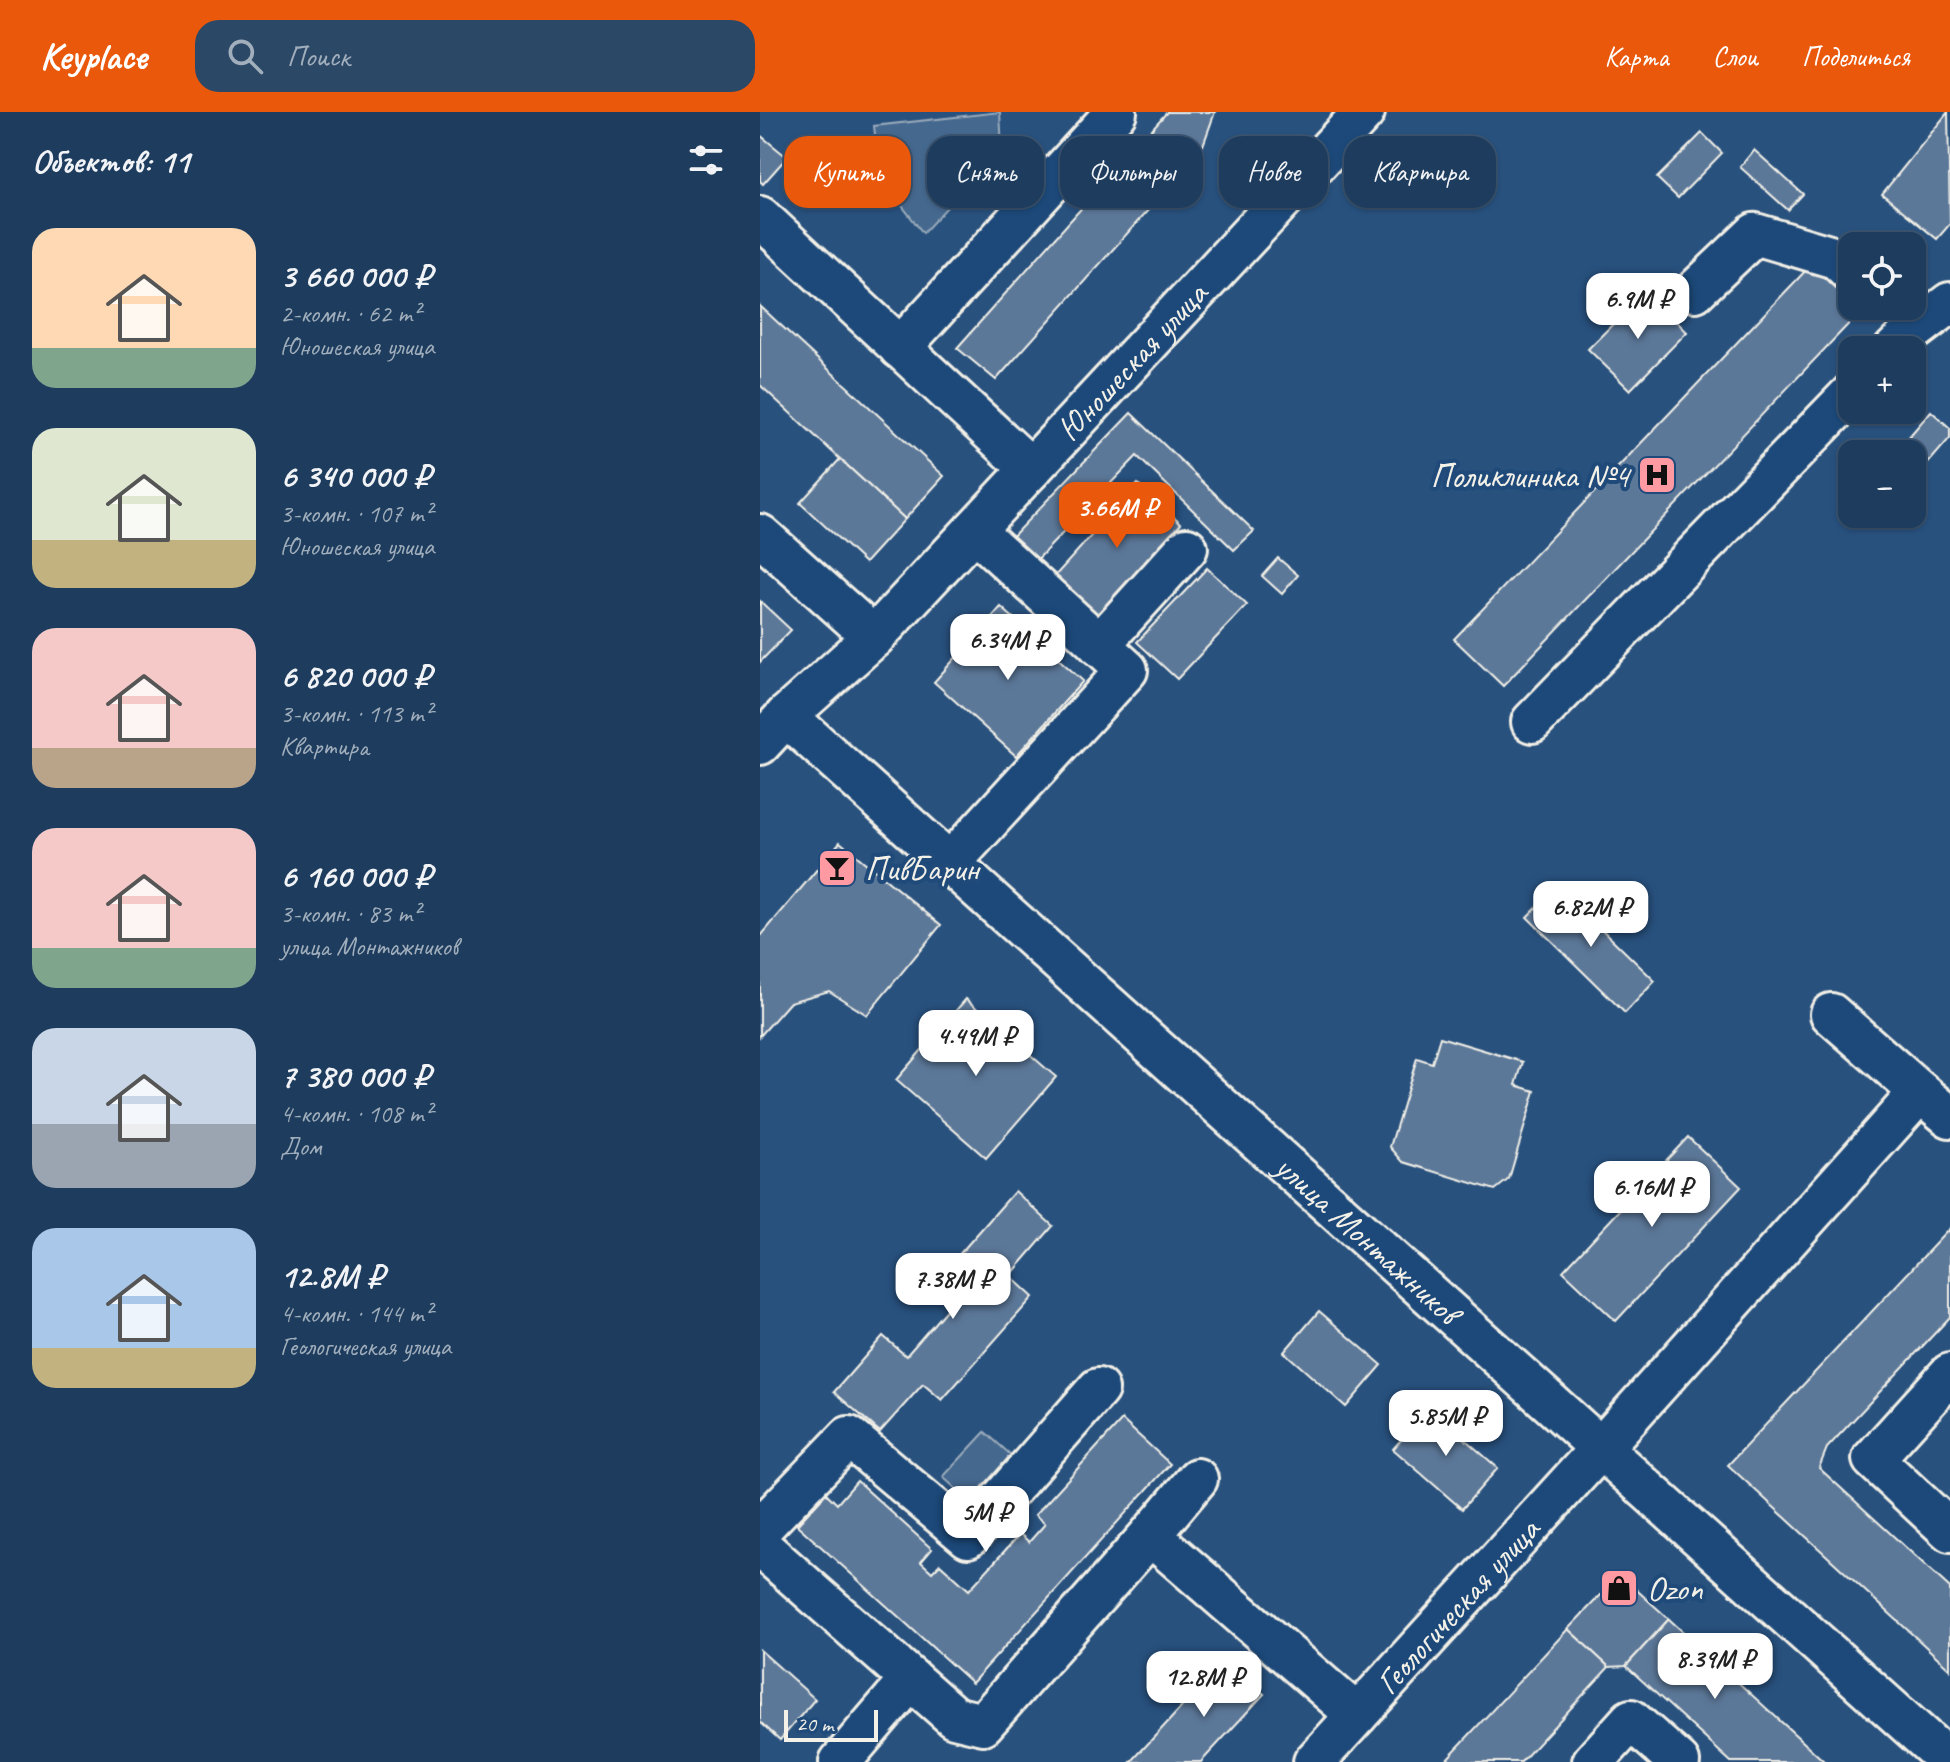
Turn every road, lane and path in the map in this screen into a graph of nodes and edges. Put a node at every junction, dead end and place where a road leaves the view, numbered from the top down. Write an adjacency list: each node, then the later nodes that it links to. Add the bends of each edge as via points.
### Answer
1 (1116, 112): 9 (street)
2 (1364, 112): 11 (street, Юношеская улица)
3 (760, 217): 4 (street)
4 (778, 250): 9 (street)
5 (1838, 260): 6 (street, via 1755,234)
6 (1695, 291)
7 (1950, 303): 8 (street)
8 (1898, 329)
9 (900, 348): 11 (street)
10 (1838, 407): 17 (street)
11 (1031, 469): 12 (street, Юношеская улица)
12 (974, 530): 15 (street, Юношеская улица); 16 (street)
13 (760, 535): 15 (street)
14 (1187, 548): 16 (street)
15 (874, 637): 18 (street, Юношеская улица)
16 (1099, 645): 19 (street, via 1127,670)
17 (1532, 722)
18 (773, 730): 19 (street, улица Монтажников)
19 (950, 863): 25 (street, улица Монтажников)
20 (1831, 1014): 21 (street)
21 (1920, 1092): 22 (street); 25 (street, Геологическая улица)
22 (1950, 1117)
23 (1950, 1374): 28 (street, via 1873,1459)
24 (1098, 1389): 27 (street, via 968,1537 849,1437)
25 (1600, 1449): 32 (street, Геологическая улица); 33 (street, улица Монтажников)
26 (1197, 1479): 29 (street)
27 (760, 1529)
28 (1950, 1531)
29 (1150, 1535): 31 (street, via 983,1724 954,1717); 32 (street)
30 (760, 1546): 31 (street)
31 (911, 1679): 34 (street)
32 (1357, 1715): 35 (street, Геологическая улица)
33 (1942, 1759)
34 (840, 1762)
35 (1314, 1762)
36 (1593, 1762): 37 (street, via 1631,1720)
37 (1679, 1762)

